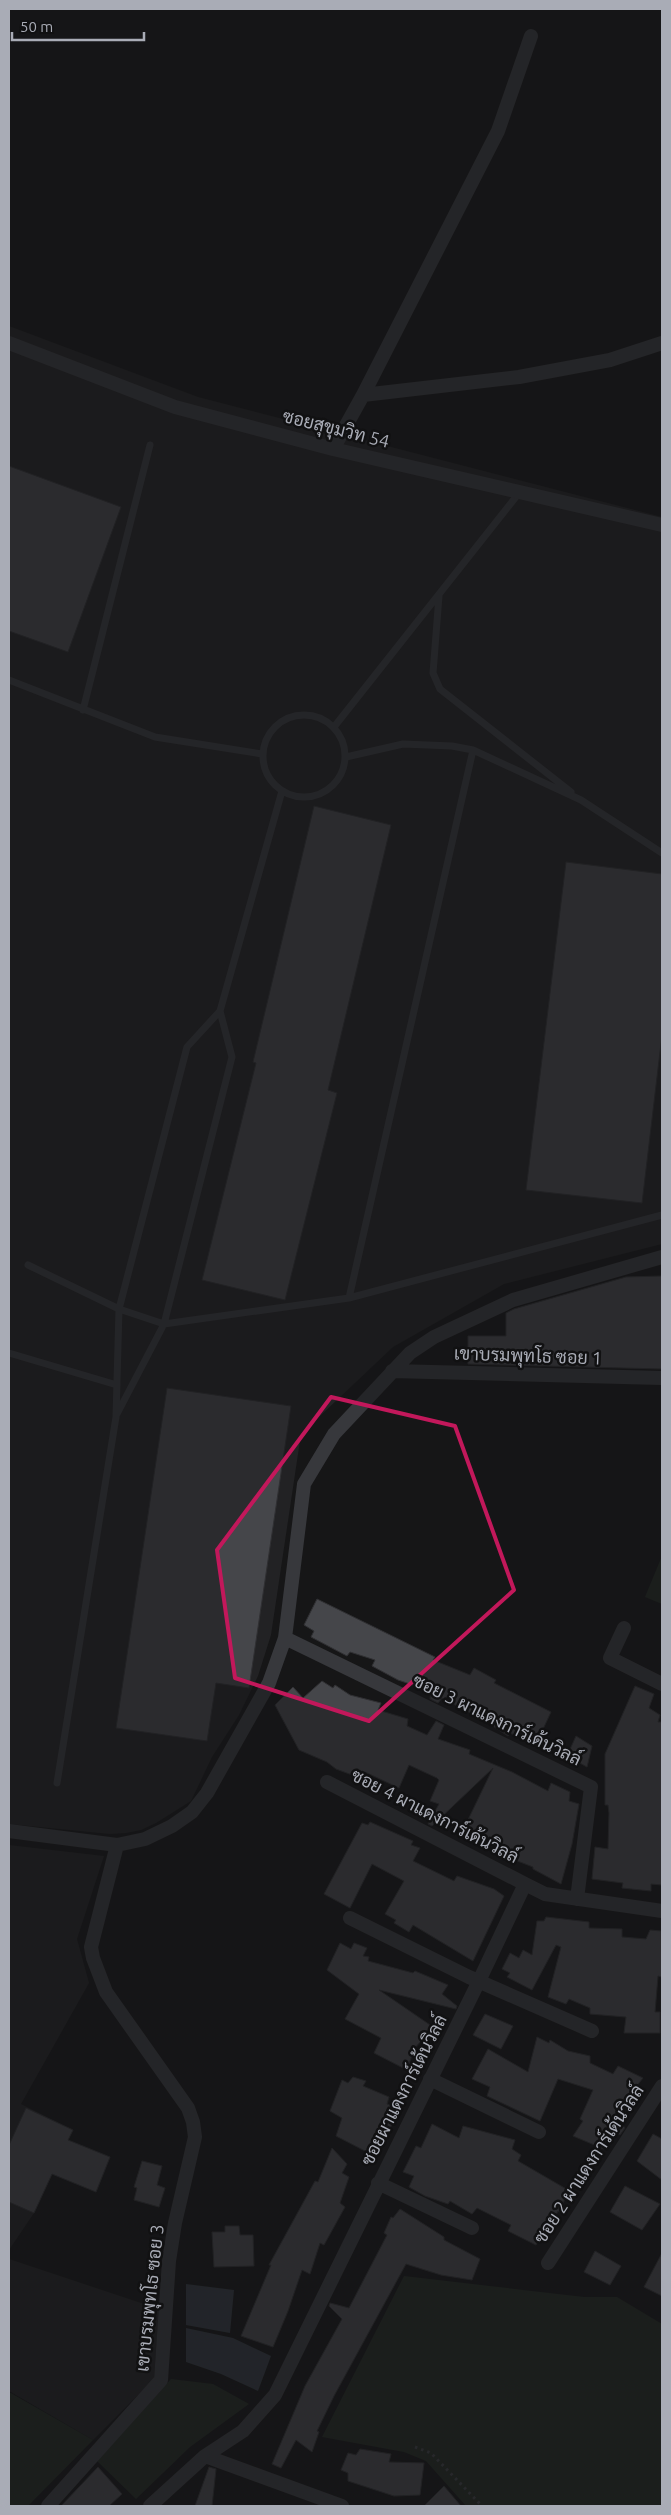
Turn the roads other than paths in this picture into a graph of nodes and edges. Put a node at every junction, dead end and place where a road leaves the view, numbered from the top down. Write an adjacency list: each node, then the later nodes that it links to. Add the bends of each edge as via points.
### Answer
1 (531, 36): 4 (street, via 498,131)
2 (9, 343): 6 (street, ซอยสุขุมวิท 54, via 175,407)
3 (662, 343): 4 (street, via 610,360 519,377)
4 (363, 395): 6 (street)
5 (150, 445): 11 (lane)
6 (333, 449): 7 (street, ซอยสุขุมวิท 54)
7 (519, 493): 8 (street, ซอยสุขุมวิท 54); 9 (lane)
8 (662, 525)
9 (439, 595): 12 (lane); 17 (lane, via 433,673 440,689)
10 (9, 680): 11 (lane)
11 (83, 710): 14 (lane, via 155,736)
12 (334, 727): 14 (lane, via 316,716 294,715 275,725); 15 (lane, via 345,746)
13 (473, 750): 15 (lane, via 403,744); 17 (lane); 23 (lane)
14 (262, 754): 16 (lane, via 267,775)
15 (346, 757): 16 (lane, via 339,778 324,792 302,797)
16 (282, 791): 19 (lane)
17 (581, 800): 18 (lane)
18 (662, 853)
19 (220, 1011): 24 (lane, via 187,1047); 25 (lane, via 232,1056)
20 (662, 1215): 23 (lane)
21 (662, 1257): 27 (street, via 505,1303 434,1337 410,1353)
22 (28, 1265): 24 (lane)
23 (349, 1298): 25 (lane)
24 (119, 1309): 25 (lane); 29 (lane)
25 (164, 1324): 30 (lane)
26 (9, 1353): 29 (lane)
27 (392, 1371): 28 (street, เขาบรมพุทโธ ซอย 1); 32 (street, via 334,1434 304,1484)
28 (662, 1378)
29 (117, 1385): 30 (lane)
30 (116, 1417): 35 (lane)
31 (624, 1628): 33 (street, via 610,1658)
32 (285, 1638): 37 (street, via 269,1683 207,1794 192,1812 172,1826 145,1839); 39 (street, ซอย 3 ผาแดงการ์เด้นวิลล์, via 591,1787)
33 (662, 1684)
34 (327, 1782): 38 (street, ซอย 4 ผาแดงการ์เด้นวิลล์)
35 (57, 1783)
36 (9, 1831): 37 (street)
37 (117, 1845): 51 (street, เขาบรมพุทโธ ซอย 3, via 91,1947 92,1958 106,1992 188,2108 194,2137 169,2261 161,2380)
38 (524, 1884): 39 (street, via 545,1894); 42 (street, ซอยผาแดงการ์เด้นวิลล์)
39 (577, 1899): 40 (street)
40 (662, 1910)
41 (350, 1918): 42 (street)
42 (479, 1981): 43 (street); 44 (street, ซอยผาแดงการ์เด้นวิลล์)
43 (592, 2031)
44 (430, 2079): 46 (street); 47 (street, ซอยผาแดงการ์เด้นวิลล์)
45 (662, 2086): 49 (street, ซอย 2 ผาแดงการ์เด้นวิลล์)
46 (539, 2132)
47 (378, 2183): 48 (street); 50 (street, ซอยผาแดงการ์เด้นวิลล์, via 275,2395 243,2432)
48 (472, 2228)
49 (548, 2263)
50 (205, 2456): 52 (street, ซอยผาแดงการ์เด้นวิลล์); 53 (street)
51 (48, 2506)
52 (150, 2506)
53 (342, 2506)

